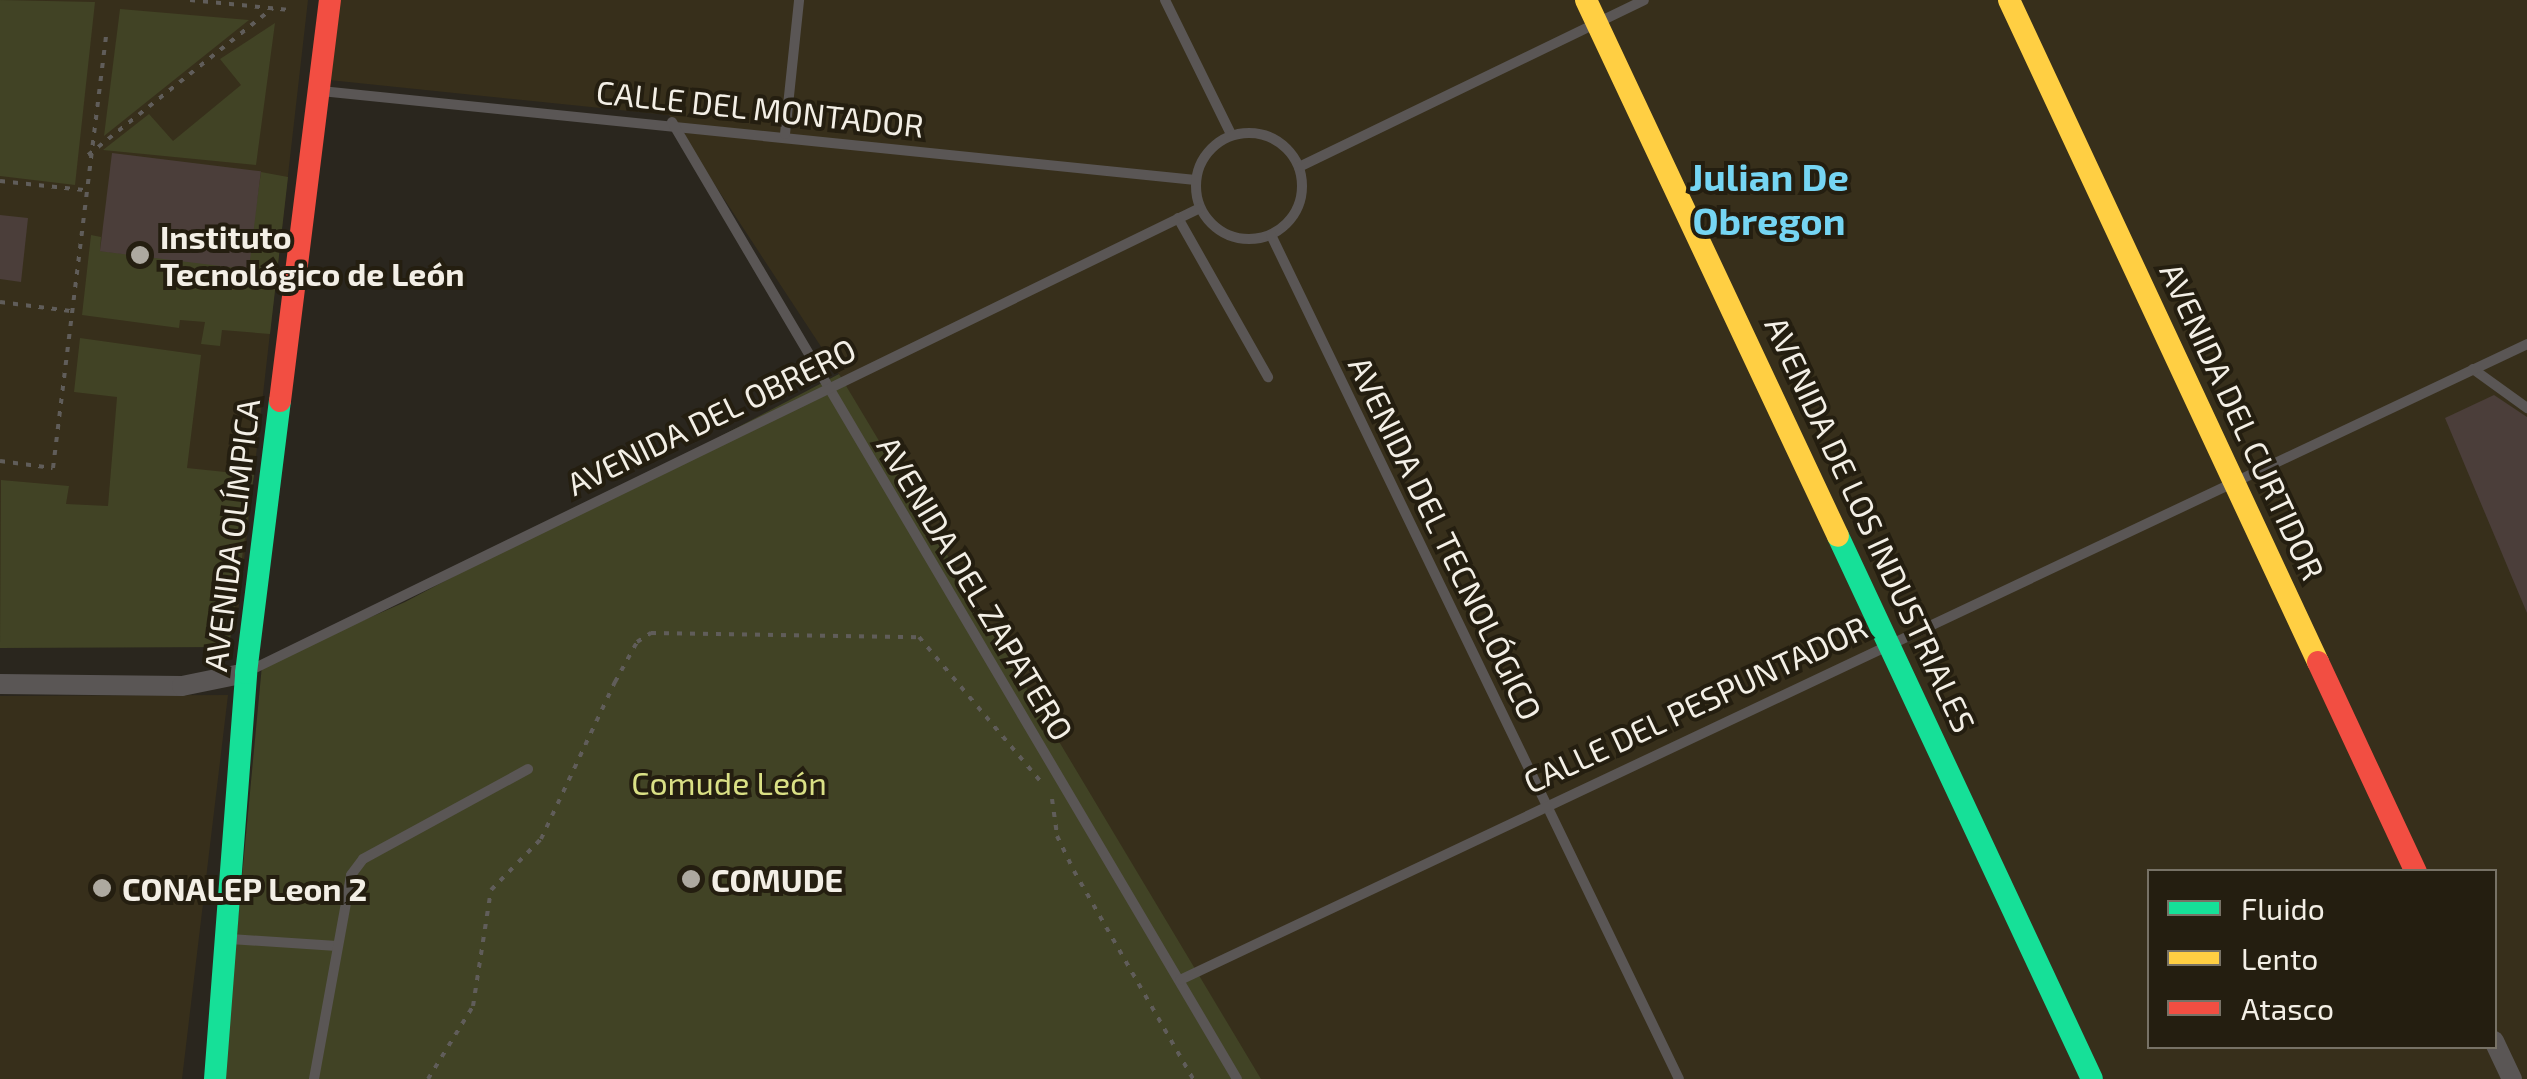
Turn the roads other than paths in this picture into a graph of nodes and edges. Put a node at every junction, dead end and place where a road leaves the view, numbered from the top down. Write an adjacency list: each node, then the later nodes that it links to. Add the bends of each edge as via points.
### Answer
1 (330, 0): 8 (street, AVENIDA OLÍMPICA)
2 (800, 0): 10 (lane)
3 (1165, 0): 11 (lane)
4 (1586, 0): 7 (street, AVENIDA DE LOS INDUSTRIALES)
5 (1644, 0): 7 (lane)
6 (2009, 0): 22 (street, AVENIDA DEL CURTIDOR)
7 (1597, 22): 12 (lane); 23 (street, AVENIDA DE LOS INDUSTRIALES)
8 (320, 92): 9 (lane, CALLE DEL MONTADOR); 24 (street, AVENIDA OLÍMPICA)
9 (672, 122): 10 (lane, CALLE DEL MONTADOR); 20 (lane, AVENIDA DEL ZAPATERO)
10 (786, 134): 13 (lane, CALLE DEL MONTADOR)
11 (1230, 134): 12 (lane, via 1278,141); 13 (lane, via 1200,161)
12 (1299, 167): 16 (lane, via 1295,214)
13 (1195, 180): 14 (lane)
14 (1200, 208): 15 (lane, AVENIDA DEL OBRERO); 16 (lane, via 1222,233)
15 (1178, 218): 19 (lane); 20 (lane, AVENIDA DEL OBRERO)
16 (1271, 235): 27 (lane, AVENIDA DEL TECNOLÓGICO)
17 (2527, 344): 18 (lane, CALLE DEL PESPUNTADOR)
18 (2473, 369): 21 (lane); 22 (lane, CALLE DEL PESPUNTADOR)
19 (1268, 377)
20 (828, 388): 24 (lane, AVENIDA DEL OBRERO); 31 (lane, AVENIDA DEL ZAPATERO)
21 (2527, 408)
22 (2236, 480): 23 (lane, CALLE DEL PESPUNTADOR); 28 (street, AVENIDA DEL CURTIDOR)
23 (1892, 639): 27 (lane, CALLE DEL PESPUNTADOR); 37 (street, AVENIDA DE LOS INDUSTRIALES)
24 (246, 672): 25 (street, via 182,686); 29 (street, AVENIDA OLÍMPICA)
25 (0, 684)
26 (528, 769): 30 (lane, via 363,858 345,894)
27 (1547, 802): 31 (lane, CALLE DEL PESPUNTADOR); 36 (lane, AVENIDA DEL TECNOLÓGICO)
28 (2415, 869)
29 (229, 938): 30 (lane); 33 (street, AVENIDA OLÍMPICA)
30 (337, 946): 34 (lane)
31 (1180, 980): 35 (lane, AVENIDA DEL ZAPATERO)
32 (2497, 1047): 38 (street)
33 (215, 1079)
34 (314, 1079)
35 (1238, 1079)
36 (1679, 1079)
37 (2092, 1079)
38 (2512, 1079)

